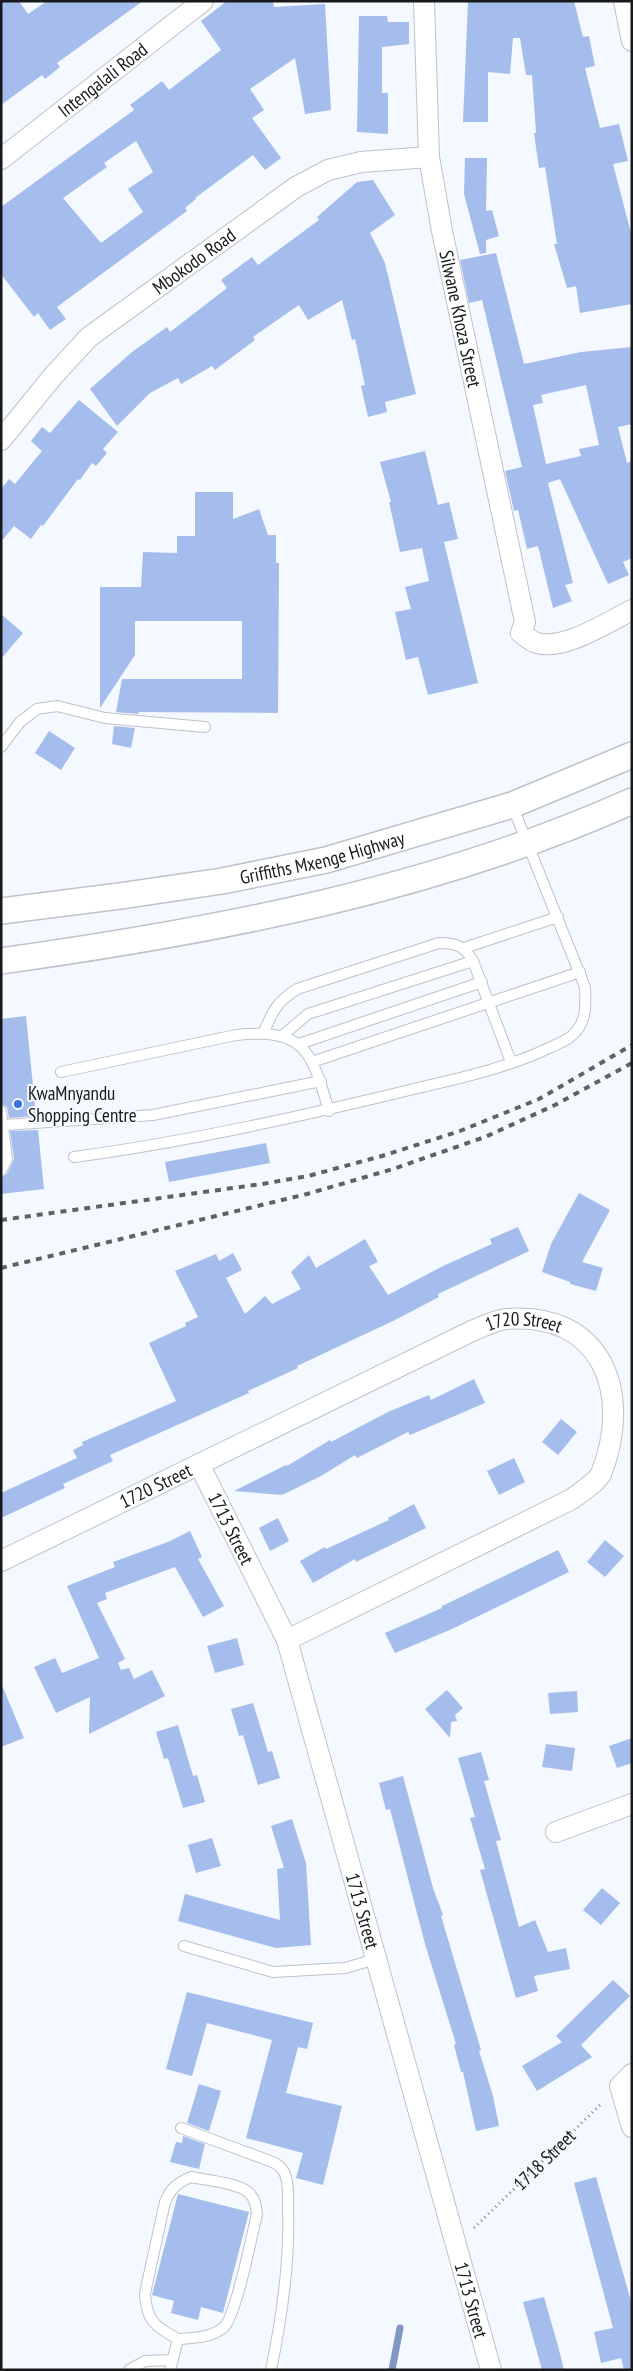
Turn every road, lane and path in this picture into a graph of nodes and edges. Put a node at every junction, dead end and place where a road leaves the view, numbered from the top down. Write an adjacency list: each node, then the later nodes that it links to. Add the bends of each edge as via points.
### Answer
1 (203, 1): 6 (street, Intengalali Road)
2 (424, 1): 5 (street, Silwane Khoza Street)
3 (624, 1): 4 (street)
4 (632, 41)
5 (429, 157): 7 (street, Mbokodo Road, via 361,162 328,170 296,186 89,337); 8 (street, Silwane Khoza Street, via 525,622 521,633 536,642 554,644 577,638)
6 (1, 159)
7 (1, 440)
8 (632, 610)
9 (205, 727): 10 (lane, via 105,718 57,706 37,709 26,717)
10 (1, 747)
11 (632, 754): 13 (street, Griffiths Mxenge Highway)
12 (632, 801): 14 (street)
13 (512, 805): 14 (lane); 15 (street, Griffiths Mxenge Highway, via 326,860 222,881)
14 (527, 843): 16 (lane); 18 (street, via 376,890 280,913 132,943)
15 (1, 911)
16 (558, 918): 17 (lane); 20 (lane)
17 (464, 948): 19 (lane); 23 (lane, via 439,943 297,989 281,999 272,1011)
18 (1, 961)
19 (473, 961): 21 (lane); 24 (lane, via 308,1014)
20 (580, 972): 22 (lane); 27 (lane, via 586,1008 582,1024 569,1038)
21 (482, 982): 22 (lane); 25 (lane)
22 (490, 1002): 26 (lane); 27 (lane)
23 (264, 1032): 24 (lane); 28 (lane)
24 (282, 1036): 25 (lane)
25 (299, 1044): 26 (lane)
26 (312, 1062): 29 (lane)
27 (511, 1062): 31 (lane)
28 (61, 1072)
29 (321, 1082): 31 (lane); 32 (lane, via 153,1115)
30 (1, 1111): 32 (lane)
31 (329, 1111): 33 (lane, via 148,1147)
32 (4, 1125): 34 (lane, via 7,1159)
33 (74, 1157)
34 (1, 1171)
35 (199, 1464): 36 (street, 1720 Street); 37 (street, 1713 Street); 37 (street, 1720 Street, via 474,1330 504,1319 539,1319 578,1331 602,1351 618,1378 622,1410 616,1446 600,1476 572,1499)
36 (1, 1561)
37 (287, 1640): 41 (street, 1713 Street)
38 (632, 1804): 39 (street)
39 (556, 1832)
40 (184, 1946): 41 (lane, via 273,1972 344,1968)
41 (376, 1959): 45 (street, 1713 Street)
42 (626, 2080): 43 (street); 45 (path, 1718 Street)
43 (632, 2127)
44 (181, 2128): 49 (lane, via 275,2162 287,2178 289,2226 286,2270 280,2329)
45 (456, 2246): 50 (street, 1713 Street)
46 (178, 2339): 46 (lane, via 151,2321 145,2293 170,2190 191,2177 241,2188 255,2202 256,2214 234,2307 224,2328 206,2336); 47 (lane)
47 (171, 2365): 48 (lane, via 145,2361)
48 (129, 2370)
49 (271, 2370)
50 (491, 2370)

